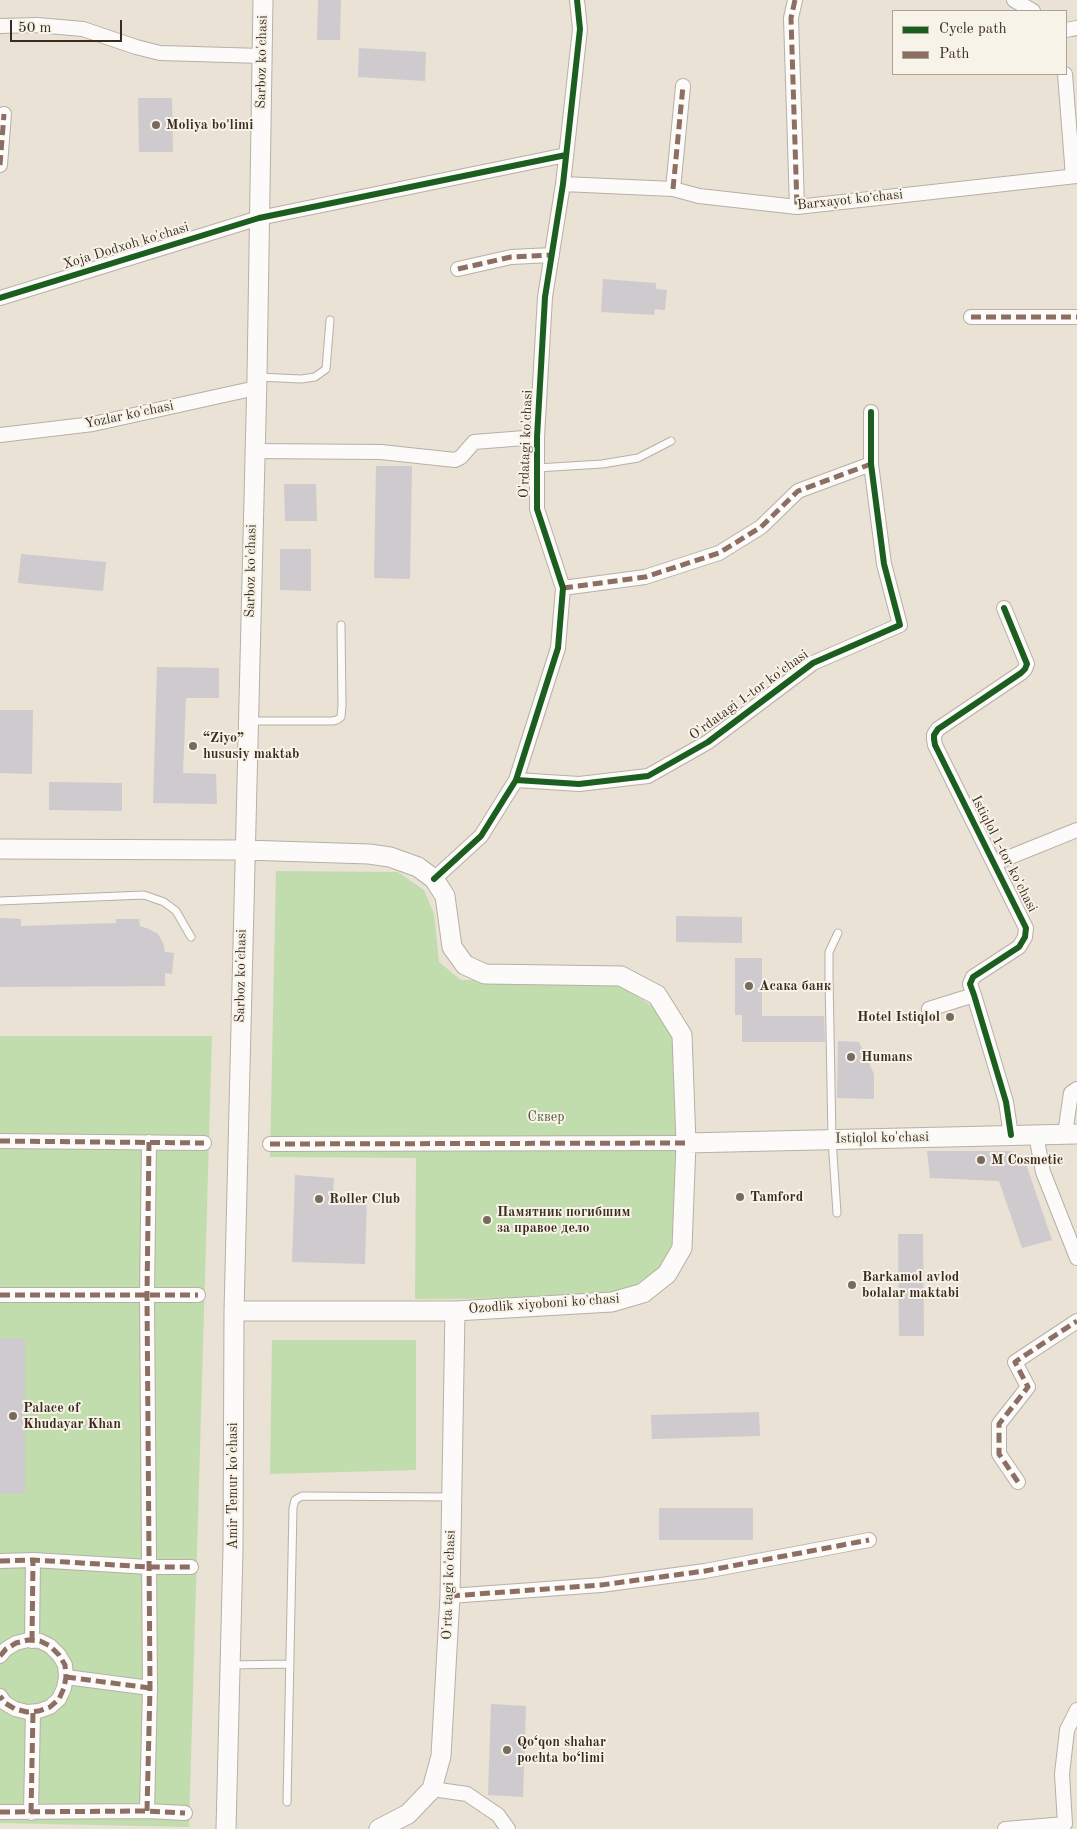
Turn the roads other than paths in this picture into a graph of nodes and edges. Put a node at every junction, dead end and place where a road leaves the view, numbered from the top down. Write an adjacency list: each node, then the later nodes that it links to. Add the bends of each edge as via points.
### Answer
1 (263, 0): 7 (main road, Sarboz ko'chasi)
2 (577, 0): 11 (street, O'rdatagi ko'chasi, via 580,29)
3 (795, 0): 16 (street, via 791,18)
4 (1014, 0): 5 (street)
5 (1031, 10)
6 (0, 26): 7 (street, via 83,29 160,53)
7 (262, 56): 17 (main road, Sarboz ko'chasi)
8 (1065, 75): 13 (street)
9 (682, 86): 15 (street)
10 (4, 114): 12 (street)
11 (566, 155): 14 (street, O'rdatagi ko'chasi); 17 (street, Xoja Dodxoh ko'chasi)
12 (0, 165)
13 (1075, 176): 16 (street, Barxayot koʻchasi)
14 (563, 184): 15 (street, Barxayot koʻchasi); 18 (street, O'rdatagi ko'chasi)
15 (673, 189): 16 (street, Barxayot koʻchasi, via 699,196)
16 (797, 207)
17 (259, 218): 20 (street, Xoja Dodxoh ko'chasi); 24 (main road, Sarboz ko'chasi)
18 (552, 255): 19 (street, via 511,257); 27 (street, O'rdatagi ko'chasi, via 545,297)
19 (458, 270)
20 (0, 298)
21 (971, 317): 22 (street)
22 (1077, 317)
23 (330, 320): 24 (lane, via 326,369 315,377)
24 (256, 383): 26 (street, Yozlar ko'chasi, via 93,424); 29 (main road, Sarboz ko'chasi)
25 (871, 412): 30 (street, O'rdatagi 1-tor ko'chasi)
26 (0, 435)
27 (537, 437): 29 (street, via 474,442 455,460 381,452); 31 (street, O'rdatagi ko'chasi)
28 (671, 440): 31 (lane, via 638,458)
29 (254, 451): 35 (main road, Sarboz ko'chasi)
30 (871, 464): 32 (street, via 798,491 761,527 718,553 645,577); 36 (street, O'rdatagi 1-tor ko'chasi, via 884,564 900,625 813,663 708,742 648,776 580,784)
31 (537, 468): 32 (street, O'rdatagi ko'chasi, via 537,509)
32 (563, 588): 36 (street, O'rdatagi ko'chasi, via 558,648)
33 (1004, 608): 40 (street, Istiqlol 1-tor ko'chasi, via 1027,664 1025,669 938,729 934,735 935,745)
34 (342, 625): 35 (lane, via 341,717 332,721)
35 (248, 721): 39 (main road, Sarboz ko'chasi)
36 (516, 780): 41 (street, O'rdatagi ko'chasi, via 481,836)
37 (1077, 830): 40 (street)
38 (0, 849): 39 (main road, Ozodlik xiyoboni ko'chasi)
39 (244, 850): 41 (main road, Ozodlik xiyoboni ko'chasi, via 390,857 418,867); 55 (main road, Sarboz ko'chasi)
40 (995, 863): 45 (street, Istiqlol 1-tor ko'chasi, via 1023,918 1025,937 1019,947 973,977 970,984)
41 (434, 879): 56 (main road, Ozodlik xiyoboni ko'chasi, via 445,896 452,946 465,965 485,974 621,976 657,995 682,1035)
42 (0, 901): 44 (lane, via 144,895 164,902 176,911)
43 (838, 933): 51 (lane, via 829,952)
44 (191, 937)
45 (974, 995): 46 (street); 49 (street, Istiqlol 1-tor ko'chasi, via 1006,1102)
46 (929, 1009)
47 (1077, 1089): 48 (street, via 1071,1093)
48 (1071, 1134): 50 (main road, Istiqlol ko'chasi)
49 (1011, 1135): 50 (main road, Istiqlol ko'chasi); 51 (main road, Istiqlol ko'chasi)
50 (1036, 1135): 59 (street, via 1042,1172)
51 (832, 1139): 56 (main road, Istiqlol ko'chasi); 58 (lane)
52 (0, 1141): 53 (street)
53 (150, 1142): 54 (street); 62 (street)
54 (204, 1143)
55 (238, 1143): 63 (main road, Amir Temur ko'chasi)
56 (686, 1143): 57 (street); 64 (main road, Ozodlik xiyoboni ko'chasi, via 682,1248 667,1274 643,1293 612,1302)
57 (270, 1144)
58 (837, 1213)
59 (1077, 1258)
60 (0, 1295): 62 (street)
61 (198, 1295): 62 (street)
62 (147, 1296): 71 (street)
63 (234, 1311): 64 (main road, Ozodlik xiyoboni ko'chasi); 77 (main road, Amir Temur ko'chasi)
64 (455, 1311): 67 (main road, O'rta tagi ko'chasi)
65 (1077, 1321): 66 (street, via 1015,1362 1028,1387 999,1424 999,1454)
66 (1018, 1482)
67 (452, 1497): 73 (main road, O'rta tagi ko'chasi); 76 (lane, via 302,1496 295,1500)
68 (868, 1540): 73 (street, via 705,1571 601,1584)
69 (33, 1560): 70 (street); 71 (street); 74 (street)
70 (0, 1561)
71 (149, 1567): 72 (street); 79 (street)
72 (191, 1567)
73 (450, 1596): 83 (main road, O'rta tagi ko'chasi, via 441,1756)
74 (32, 1641): 75 (street, via 16,1643); 78 (street, via 40,1641 59,1654 65,1665)
75 (0, 1656)
76 (290, 1664): 77 (lane); 84 (lane)
77 (229, 1665): 90 (main road, Amir Temur ko'chasi)
78 (66, 1677): 79 (street); 82 (street, via 58,1699 50,1707)
79 (150, 1688): 85 (street)
80 (0, 1696): 82 (street, via 15,1709)
81 (1077, 1710): 89 (street, via 1067,1730 1062,1774)
82 (33, 1712): 87 (street)
83 (432, 1789): 91 (main road, O'rta tagi ko'chasi, via 408,1814); 92 (street, via 467,1794 498,1815)
84 (287, 1802)
85 (147, 1811): 87 (street); 88 (street)
86 (0, 1812): 87 (street)
87 (31, 1813)
88 (186, 1813)
89 (1071, 1823): 93 (street)
90 (226, 1829)
91 (379, 1829)
92 (508, 1829)
93 (1005, 1829)

